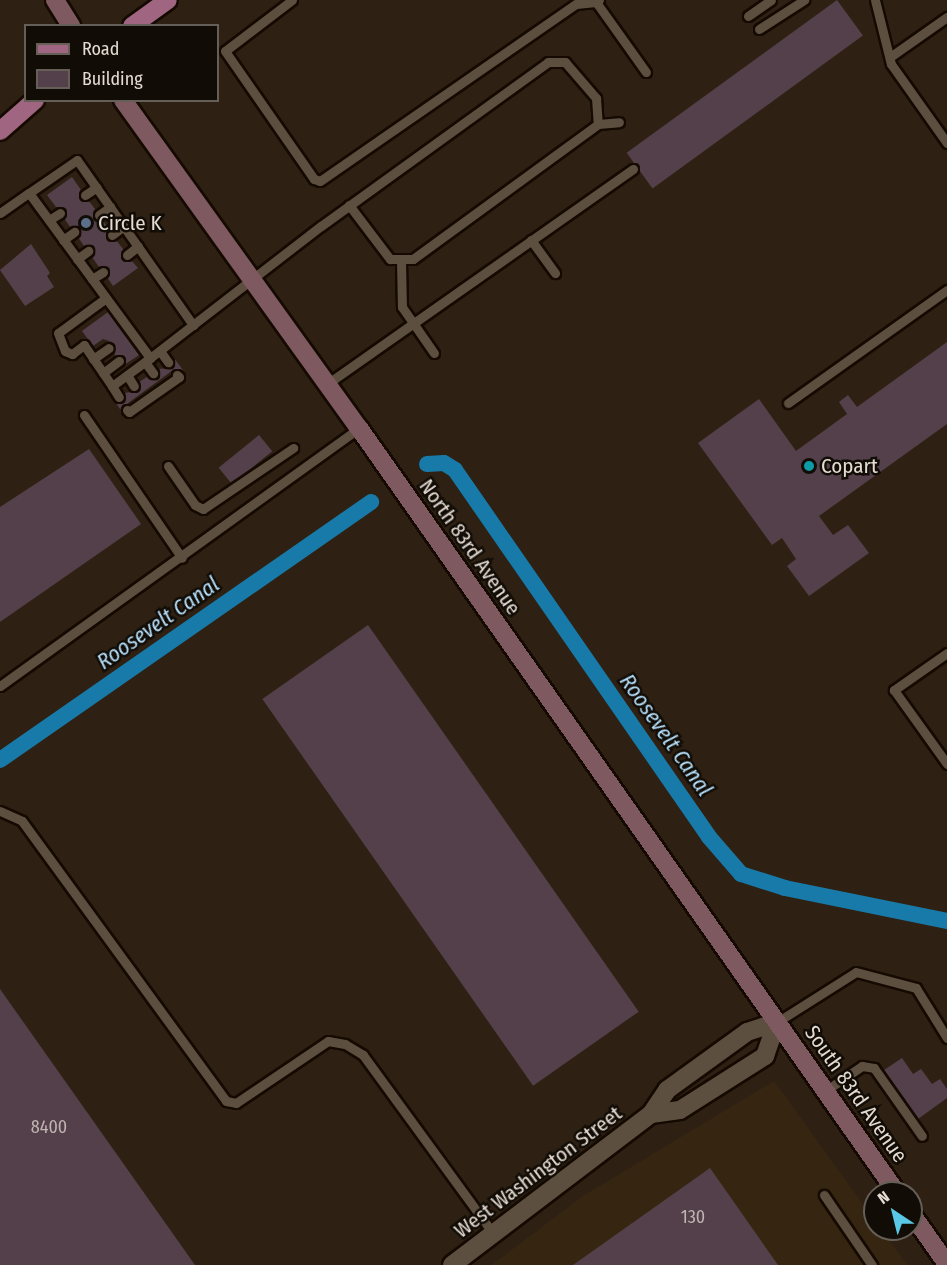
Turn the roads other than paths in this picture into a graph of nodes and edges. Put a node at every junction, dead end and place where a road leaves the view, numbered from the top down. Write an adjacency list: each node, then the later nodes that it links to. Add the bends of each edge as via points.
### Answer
1 (54, 0): 11 (main road)
2 (168, 0): 12 (main road)
3 (292, 0): 8 (lane, via 225,51 317,181)
4 (771, 0): 9 (lane)
5 (804, 0): 13 (lane)
6 (875, 0): 14 (lane)
7 (597, 1): 8 (lane); 15 (lane)
8 (575, 2)
9 (748, 16)
10 (947, 17): 14 (lane)
11 (70, 24)
12 (135, 24)
13 (759, 29)
14 (890, 57): 21 (lane)
15 (646, 72)
16 (33, 102): 20 (main road)
17 (124, 102): 45 (main road, North 83rd Avenue)
18 (619, 122): 19 (lane)
19 (598, 124): 26 (lane, via 596,98 565,62 548,62); 41 (lane, via 413,258)
20 (0, 131)
21 (947, 143)
22 (633, 169): 36 (lane)
23 (97, 187): 24 (lane, via 77,160); 25 (lane); 27 (lane)
24 (29, 193): 28 (lane); 31 (lane)
25 (85, 195)
26 (350, 205): 41 (lane, via 390,259); 45 (lane)
27 (110, 207): 30 (lane); 32 (lane)
28 (0, 213)
29 (60, 213): 31 (lane)
30 (99, 215)
31 (49, 220): 35 (lane)
32 (124, 226): 34 (lane); 37 (lane)
33 (74, 232): 35 (lane)
34 (112, 235)
35 (63, 240): 40 (lane)
36 (531, 240): 43 (lane); 48 (lane)
37 (138, 246): 39 (lane); 49 (lane)
38 (88, 251): 40 (lane)
39 (127, 255)
40 (77, 259): 44 (lane)
41 (401, 261): 48 (lane, via 402,307)
42 (103, 272): 44 (lane)
43 (555, 273)
44 (92, 279): 47 (lane)
45 (254, 281): 49 (lane); 61 (main road, North 83rd Avenue)
46 (947, 290): 65 (lane)
47 (106, 298): 53 (lane, via 58,333 64,351 72,354 84,345); 54 (lane)
48 (413, 323): 52 (lane); 61 (lane)
49 (194, 325): 51 (lane)
50 (110, 348): 53 (lane)
51 (160, 351): 54 (lane); 56 (lane)
52 (434, 353)
53 (93, 359): 57 (lane)
54 (148, 360): 58 (lane); 59 (lane)
55 (119, 361): 57 (lane)
56 (168, 362)
57 (103, 373): 62 (lane)
58 (153, 373)
59 (127, 375): 62 (lane); 63 (lane)
60 (177, 375): 66 (lane)
61 (327, 384): 68 (main road, North 83rd Avenue)
62 (112, 386): 64 (lane)
63 (134, 386)
64 (119, 397)
65 (788, 403)
66 (127, 410)
67 (84, 415): 71 (lane)
68 (359, 428): 71 (lane); 76 (main road, North 83rd Avenue)
69 (293, 448): 70 (lane, via 203,509 195,505)
70 (168, 466)
71 (182, 558): 73 (lane)
72 (947, 653): 74 (lane, via 894,690)
73 (0, 686)
74 (947, 764)
75 (0, 812): 84 (lane, via 22,821 225,1101 236,1103 328,1041 345,1044 363,1055)
76 (777, 1022): 77 (lane, via 856,972 916,988); 78 (main road, South 83rd Avenue); 79 (street, West Washington Street, via 747,1032 685,1077 668,1090); 79 (street, West Washington Street, via 765,1056 680,1110)
77 (947, 1038)
78 (825, 1091): 80 (lane, via 862,1066 874,1068); 81 (main road, South 83rd Avenue)
79 (651, 1114): 84 (street, West Washington Street)
80 (922, 1136)
81 (889, 1181)
82 (824, 1195): 87 (lane)
83 (923, 1230): 85 (main road)
84 (493, 1233): 86 (street, West Washington Street)
85 (947, 1264)
86 (452, 1265)
87 (872, 1265)

